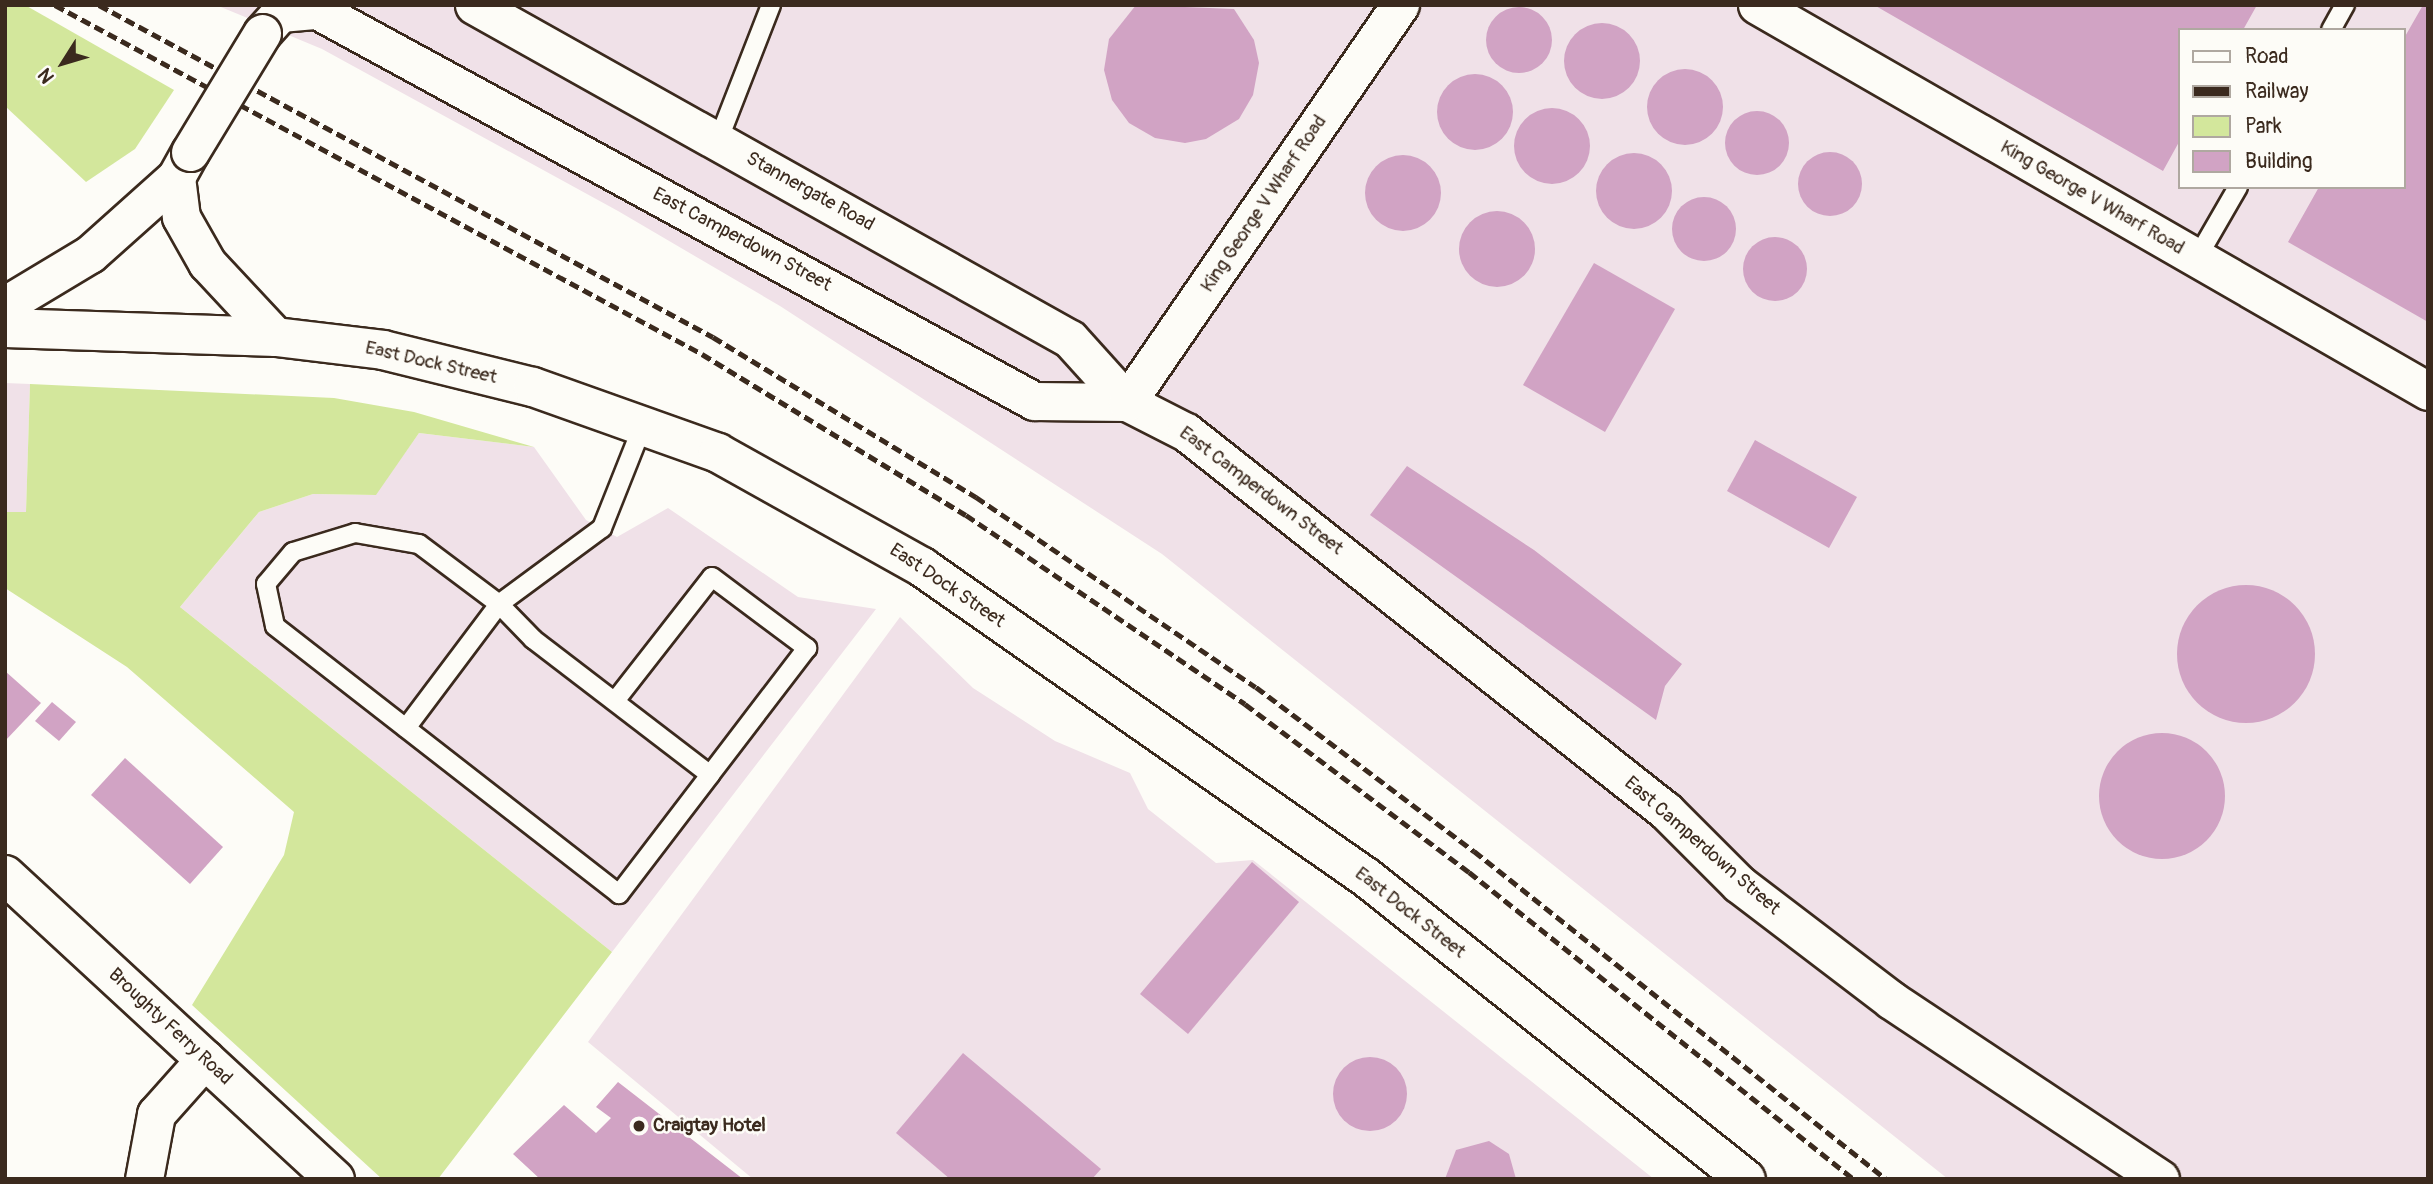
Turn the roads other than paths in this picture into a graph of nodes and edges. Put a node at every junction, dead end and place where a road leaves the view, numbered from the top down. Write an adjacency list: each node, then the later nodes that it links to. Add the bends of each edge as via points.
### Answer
1 (474, 5): 7 (street, Stannergate Road)
2 (771, 5): 7 (lane)
3 (1400, 5): 15 (street, King George V Wharf Road)
4 (1757, 5): 10 (street, King George V Wharf Road)
5 (2345, 5): 6 (lane)
6 (2332, 28)
7 (718, 141): 15 (street, Stannergate Road, via 1070,339)
8 (183, 164): 11 (street, East Camperdown Street, via 90,254); 13 (street, via 181,217 207,262); 15 (street, East Camperdown Street, bridge, via 262,33 281,13 317,10 1034,401)
9 (2237, 189): 10 (lane)
10 (2197, 258): 14 (street, King George V Wharf Road)
11 (5, 305)
12 (5, 328): 13 (main road, East Dock Street)
13 (276, 337): 16 (main road, East Dock Street, via 383,350 533,387)
14 (2428, 391)
15 (1127, 402): 26 (street, East Camperdown Street, via 1186,432 1284,506 1666,811 1739,884 1891,1000)
16 (643, 425): 17 (lane, via 602,528); 25 (main road, East Dock Street, via 718,453 922,567 1367,878)
17 (499, 604): 18 (lane, via 533,639); 19 (lane); 19 (lane, via 419,544 355,533 293,552 266,584 275,626)
18 (615, 701): 20 (lane); 20 (lane, via 712,577 807,648)
19 (406, 728): 20 (lane, via 619,894)
20 (710, 775)
21 (5, 875): 22 (main road, Broughty Ferry Road)
22 (205, 1059): 23 (street, via 156,1114); 24 (main road, Broughty Ferry Road)
23 (144, 1179)
24 (335, 1179)
25 (1746, 1179)
26 (2160, 1179)

